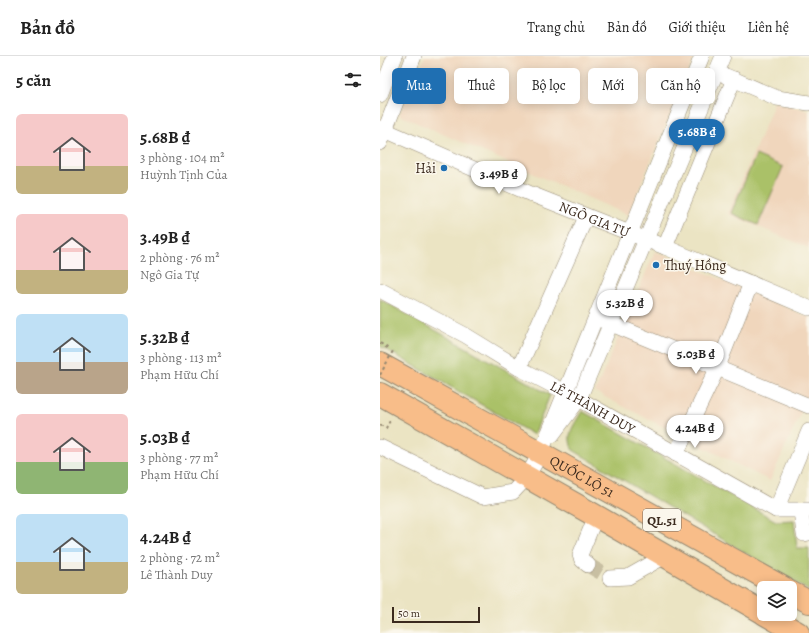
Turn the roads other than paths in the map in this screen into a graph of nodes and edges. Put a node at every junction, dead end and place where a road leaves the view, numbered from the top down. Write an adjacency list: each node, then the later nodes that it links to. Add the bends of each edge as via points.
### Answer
1 (395, 56): 7 (street)
2 (414, 56): 11 (street)
3 (702, 56): 9 (street)
4 (723, 56): 5 (street)
5 (716, 71): 6 (street); 10 (street)
6 (734, 79): 8 (street, via 777,98); 15 (street)
7 (380, 95)
8 (809, 103)
9 (678, 116): 10 (street); 13 (street)
10 (695, 123): 14 (street)
11 (382, 134): 12 (street, NGÔ GIA TỰ)
12 (586, 217): 13 (street, NGÔ GIA TỰ); 22 (street)
13 (628, 232): 14 (street, NGÔ GIA TỰ); 19 (street)
14 (645, 239): 15 (street, NGÔ GIA TỰ); 20 (street)
15 (665, 247): 16 (street, NGÔ GIA TỰ)
16 (751, 283): 18 (street, NGÔ GIA TỰ); 23 (street)
17 (380, 290): 22 (street, LÊ THÀNH DUY, via 465,335)
18 (809, 308)
19 (594, 317): 20 (street); 24 (street)
20 (611, 323): 23 (street); 26 (street)
21 (387, 358): 30 (highway, QUỐC LỘ 51 / QL.51)
22 (519, 368): 24 (street, LÊ THÀNH DUY)
23 (717, 369): 27 (street); 31 (street)
24 (564, 391): 26 (street, LÊ THÀNH DUY); 30 (street)
25 (380, 394): 32 (highway, QUỐC LỘ 51 / QL.51)
26 (579, 399): 30 (street); 31 (street, LÊ THÀNH DUY)
27 (809, 406)
28 (809, 431): 33 (street)
29 (380, 447): 32 (street, via 483,497 513,492)
30 (540, 452): 32 (street); 40 (highway, QUỐC LỘ 51 / QL.51)
31 (676, 454): 33 (street, LÊ THÀNH DUY)
32 (527, 477): 35 (highway, QUỐC LỘ 51 / QL.51)
33 (776, 510): 34 (street, LÊ THÀNH DUY)
34 (805, 510): 36 (street, via 804,534)
35 (596, 516): 37 (highway, QUỐC LỘ 51 / QL.51); 38 (street, via 580,555)
36 (809, 533)
37 (665, 556): 39 (street, via 628,577); 43 (highway, QUỐC LỘ 51 / QL.51)
38 (588, 565)
39 (610, 578)
40 (771, 581)
41 (797, 596): 42 (highway)
42 (809, 602)
43 (757, 609)
44 (777, 621): 45 (highway, QUỐC LỘ 51 / QL.51)
45 (798, 633)

